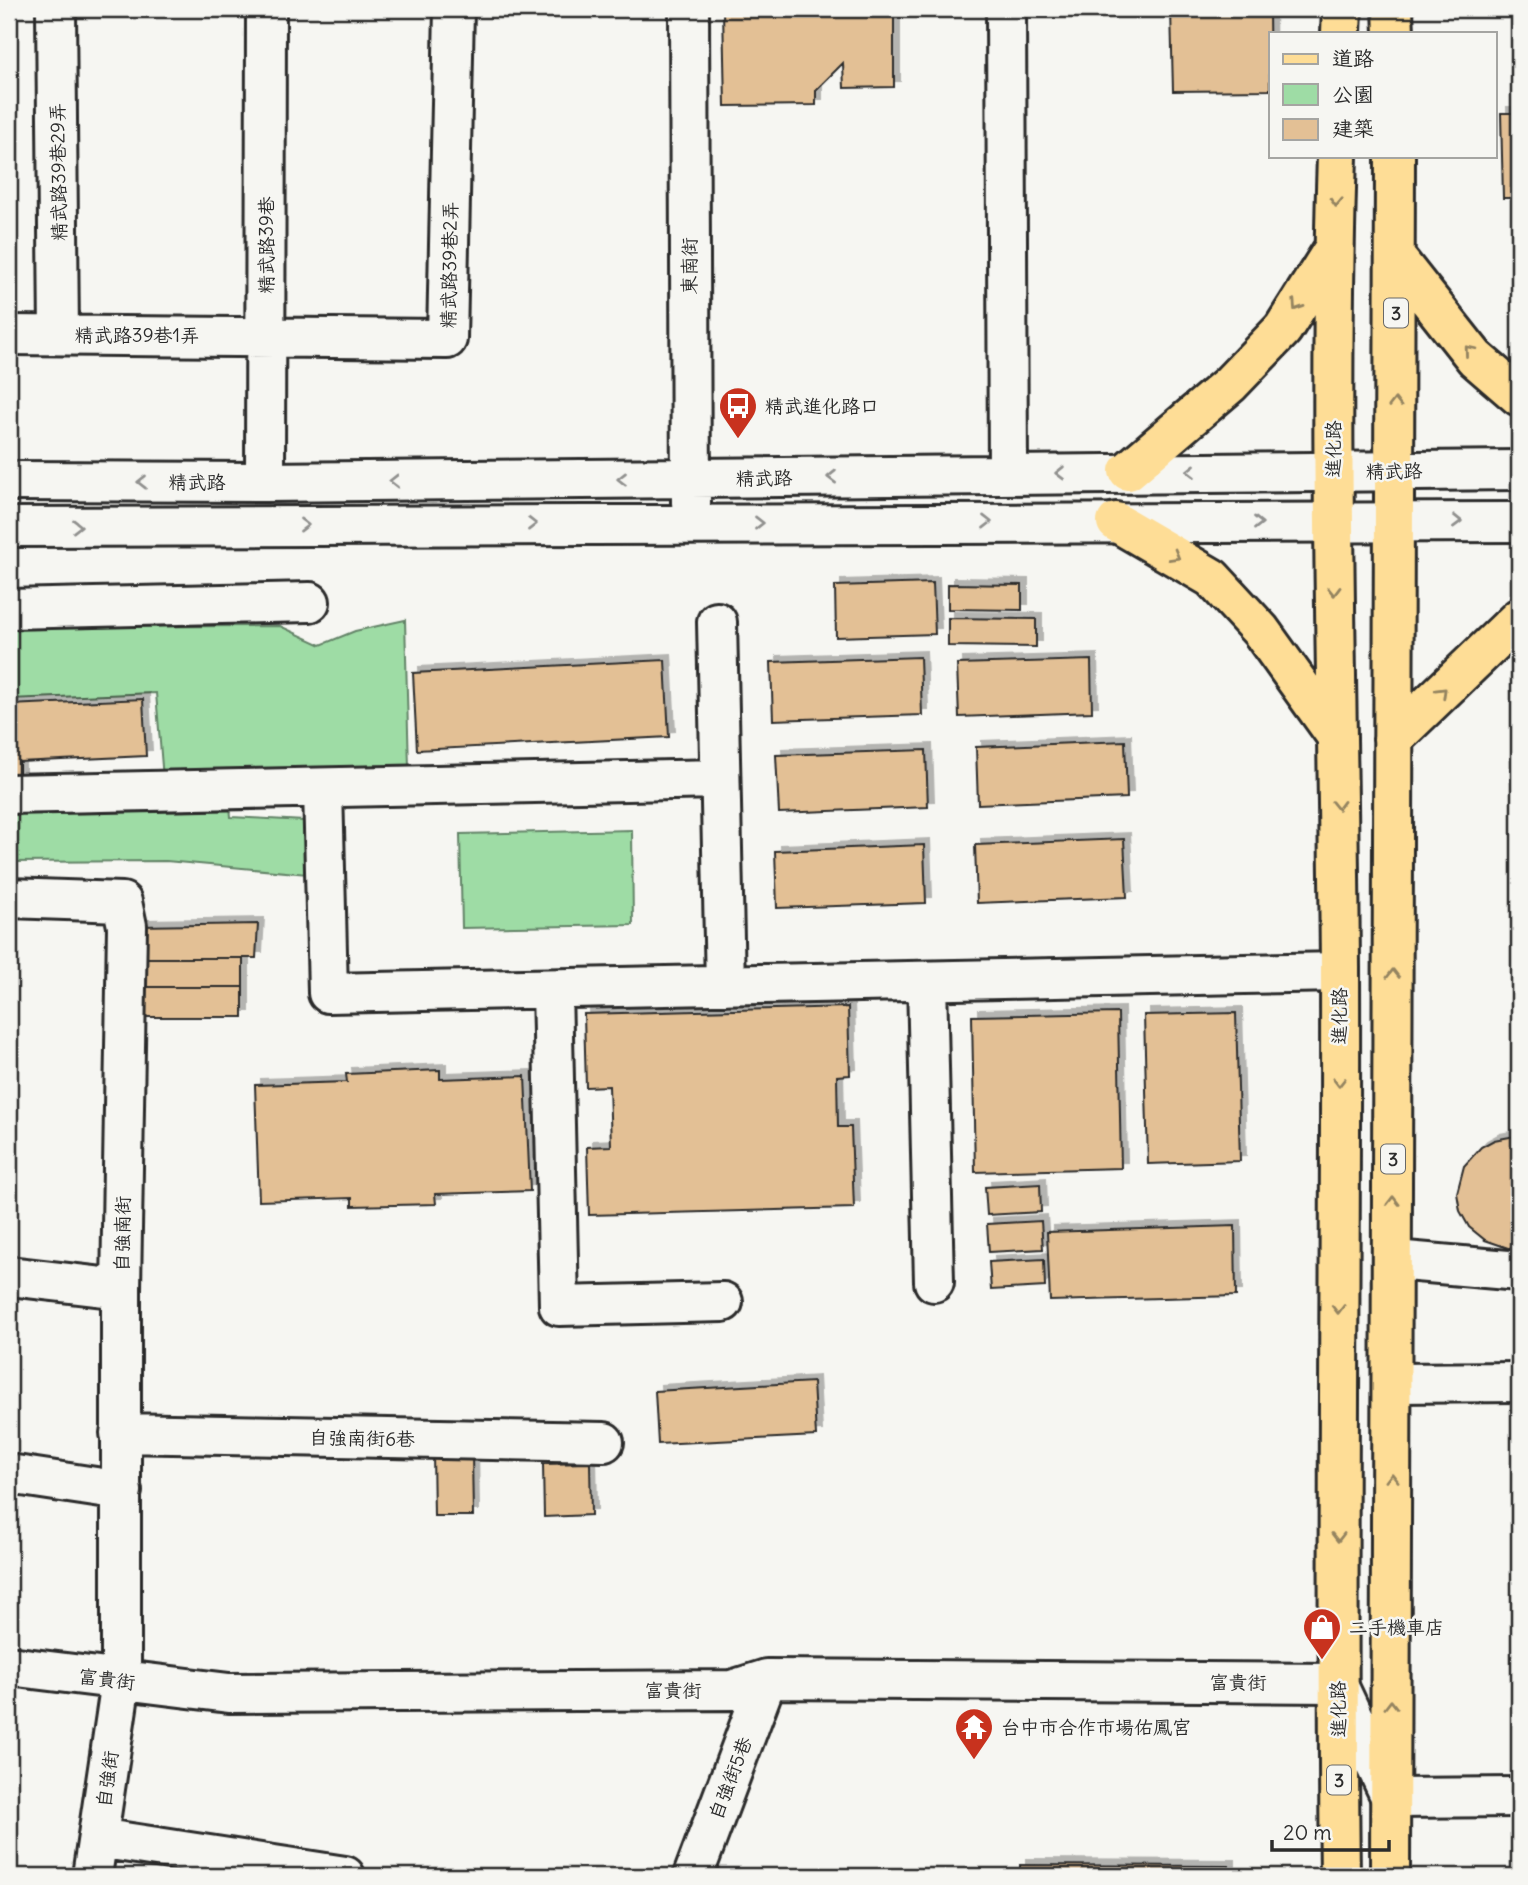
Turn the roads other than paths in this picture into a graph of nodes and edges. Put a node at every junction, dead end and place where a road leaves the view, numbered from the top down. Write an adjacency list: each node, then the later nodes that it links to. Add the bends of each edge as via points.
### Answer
1 (56, 9): 15 (street, 精武路39巷29弄)
2 (266, 9): 16 (street, 精武路39巷)
3 (454, 9): 16 (street, 精武路39巷2弄, via 447,339)
4 (689, 9): 23 (street, 東南街)
5 (1006, 9): 22 (street)
6 (1342, 9): 8 (main road)
7 (1393, 9): 9 (main road)
8 (1341, 32)
9 (1394, 32)
10 (1337, 158): 12 (main road, 進化路 / 3, one-way to 12)
11 (1395, 158): 13 (main road, 3)
12 (1334, 248): 19 (main road, one-way to 19, via 1283,329 1230,384); 20 (main road, 進化路 / 3)
13 (1396, 258): 17 (main road, one-way to 13, via 1475,358); 21 (main road, 3, one-way to 13)
14 (9, 335): 15 (street, 精武路39巷1弄)
15 (59, 335): 16 (street, 精武路39巷1弄)
16 (266, 335): 25 (street, 精武路39巷)
17 (1519, 396)
18 (1519, 470): 21 (street, 精武路)
19 (1128, 471): 20 (street, 精武路, one-way to 19); 22 (street, 精武路, one-way to 22)
20 (1333, 471): 21 (street, 精武路); 30 (main road, 進化路 / 3)
21 (1395, 471): 26 (main road, 3)
22 (1008, 474): 23 (street, 精武路, one-way to 23)
23 (690, 479): 25 (street, 精武路, one-way to 25); 29 (street, 東南街)
24 (9, 481): 25 (street, 精武路, one-way to 24)
25 (265, 482)
26 (1395, 520): 28 (street, one-way to 28); 30 (street); 37 (main road, 3)
27 (1116, 522): 29 (street, one-way to 27); 30 (street, one-way to 30); 36 (main road, one-way to 36, via 1212,578 1261,631)
28 (1519, 522)
29 (691, 523): 31 (street, one-way to 29)
30 (1333, 523): 36 (main road, 進化路 / 3, one-way to 36)
31 (9, 527)
32 (310, 602): 33 (street)
33 (9, 609)
34 (1519, 618): 37 (main road, one-way to 34)
35 (717, 622): 38 (street)
36 (1337, 737): 42 (main road, 進化路 / 3, one-way to 42)
37 (1393, 739): 46 (main road, 3, one-way to 37)
38 (720, 779): 39 (street); 44 (street)
39 (323, 788): 40 (street); 45 (street, via 327,993)
40 (9, 794)
41 (9, 898): 50 (street, 自強南街, via 108,900 122,902 125,908)
42 (1340, 972): 43 (street); 61 (main road, 進化路 / 3, one-way to 61)
43 (928, 981): 44 (street); 49 (street)
44 (725, 985): 45 (street)
45 (552, 989): 51 (street, via 559,1306)
46 (1394, 1260): 47 (street); 53 (main road, 3)
47 (1519, 1271)
48 (9, 1276): 50 (street)
49 (934, 1282)
50 (121, 1289): 54 (street, 自強南街)
51 (723, 1302)
52 (1519, 1382): 53 (street)
53 (1393, 1383): 63 (main road, 3, one-way to 53)
54 (120, 1433): 55 (street, 自強南街6巷); 57 (street, 自強南街)
55 (604, 1442)
56 (9, 1474): 57 (street)
57 (122, 1491): 60 (street, 自強南街)
58 (9, 1666): 60 (street, 富貴街)
59 (767, 1679): 60 (street, 富貴街, via 732,1690 243,1693); 61 (street, 富貴街); 67 (street, 自強街5巷)
60 (121, 1681): 64 (street, 自強街)
61 (1337, 1683): 63 (street); 68 (main road, 進化路 / 3)
62 (1519, 1797): 63 (street)
63 (1391, 1798): 69 (main road, 3)
64 (98, 1838): 65 (street, 自強街); 66 (street)
65 (92, 1876)
66 (345, 1876)
67 (693, 1876)
68 (1340, 1876)
69 (1390, 1876)

